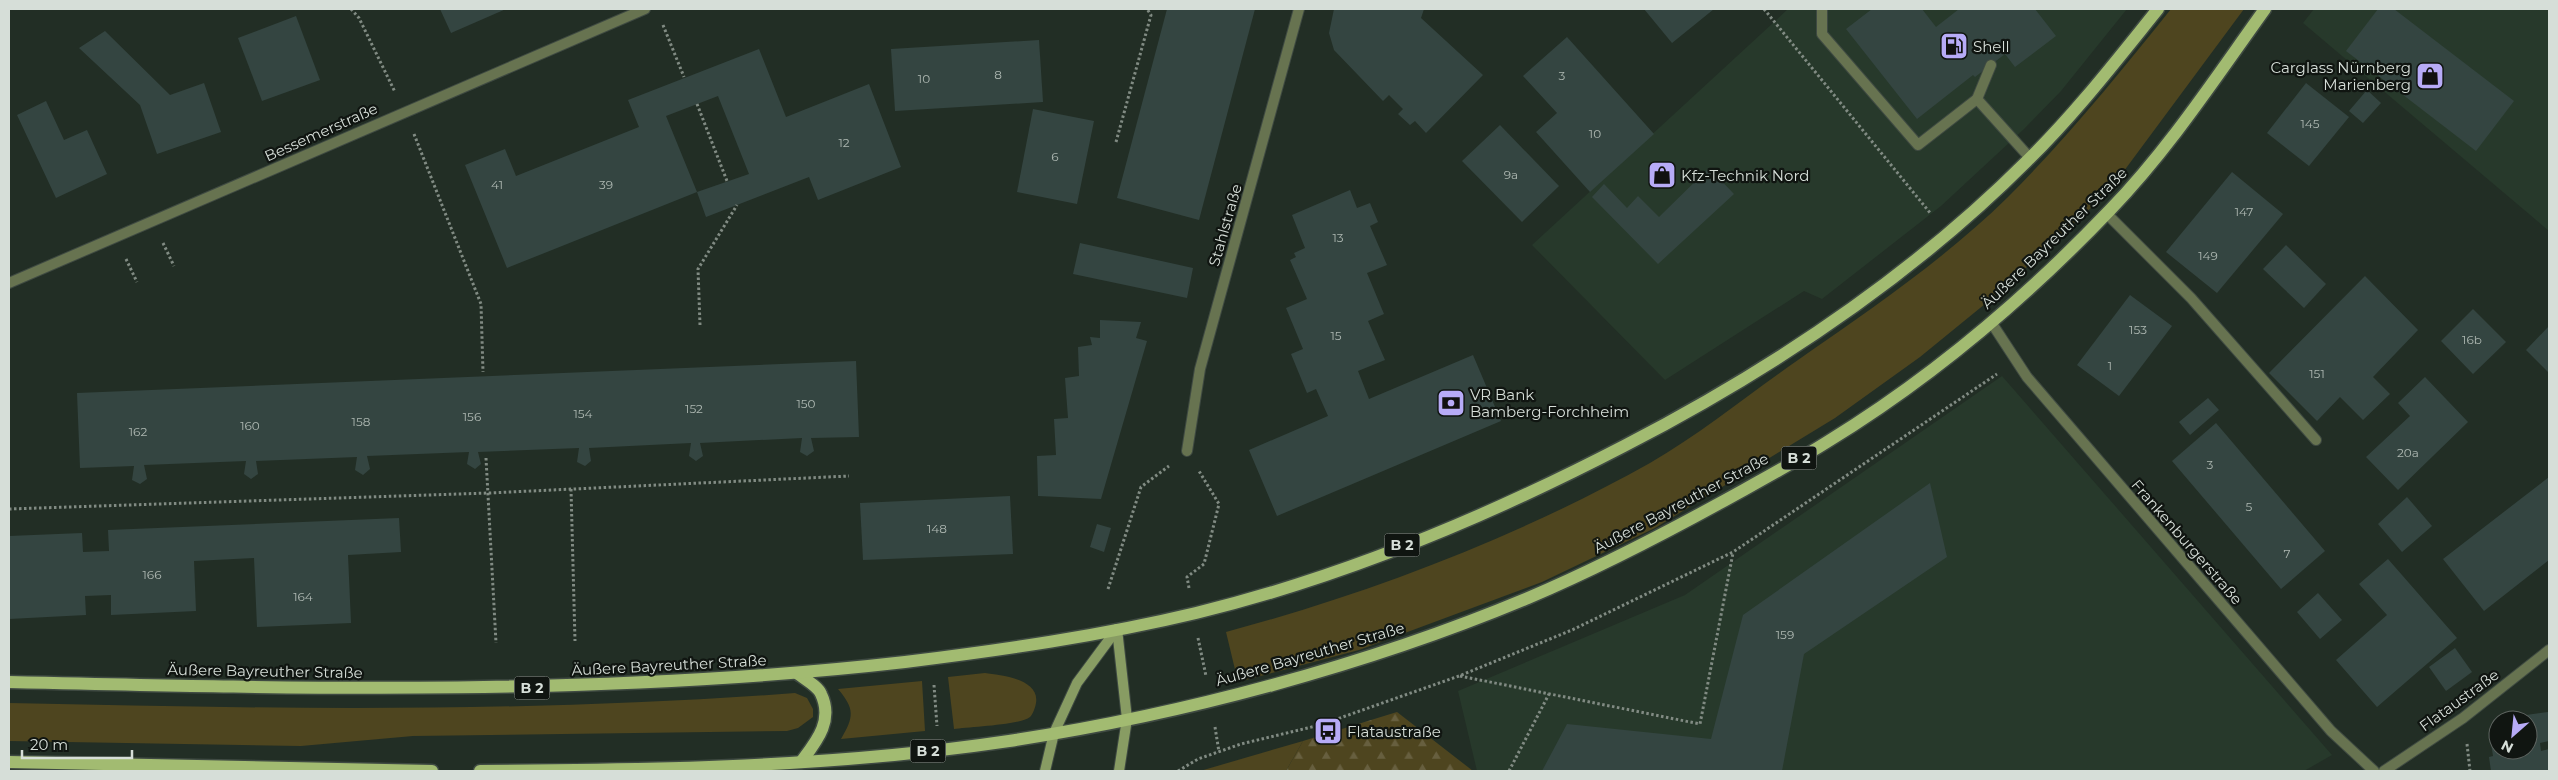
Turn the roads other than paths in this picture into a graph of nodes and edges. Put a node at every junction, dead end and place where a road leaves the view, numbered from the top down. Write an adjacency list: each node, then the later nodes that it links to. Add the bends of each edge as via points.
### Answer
1 (645, 9): 10 (street, Bessemerstraße)
2 (1300, 9): 13 (street, Stahlstraße, via 1200,369)
3 (1822, 9): 7 (street, via 1822,34 1918,145)
4 (2158, 9): 8 (main road, Äußere Bayreuther Straße / B 2, via 2097,84)
5 (2265, 9): 9 (main road, Äußere Bayreuther Straße / B 2, via 2173,137)
6 (1991, 65): 7 (street)
7 (1977, 99): 8 (street)
8 (2030, 158): 14 (main road, Äußere Bayreuther Straße / B 2, via 1948,235 1891,280 1798,345 1672,421 1461,523 1380,554 1194,613)
9 (2107, 214): 11 (main road, Äußere Bayreuther Straße / B 2); 12 (street, via 2190,298)
10 (9, 283)
11 (1991, 322): 18 (main road, Äußere Bayreuther Straße / B 2, via 1918,380 1827,442 1686,522 1531,597 1437,633 1310,673); 26 (street, Frankenburgerstraße, via 2015,359 2078,437 2246,634 2331,731)
12 (2316, 440)
13 (1187, 451)
14 (1118, 629): 16 (main road, Äußere Bayreuther Straße / B 2, via 993,651); 18 (main road); 19 (main road, via 1077,683)
15 (2549, 650): 27 (street, Flataustraße, via 2463,718)
16 (797, 673): 17 (main road, Äußere Bayreuther Straße / B 2, via 621,685 490,689); 21 (main road, via 821,693 827,716 820,736)
17 (9, 682)
18 (1127, 719): 19 (main road, Äußere Bayreuther Straße / B 2); 25 (main road)
19 (1054, 733): 21 (main road, Äußere Bayreuther Straße / B 2, via 939,750); 24 (main road)
20 (9, 762): 22 (main road)
21 (801, 762): 23 (main road, Äußere Bayreuther Straße / B 2)
22 (432, 771)
23 (480, 771)
24 (1045, 771)
25 (1119, 771)
26 (2374, 771)
27 (2384, 771)

